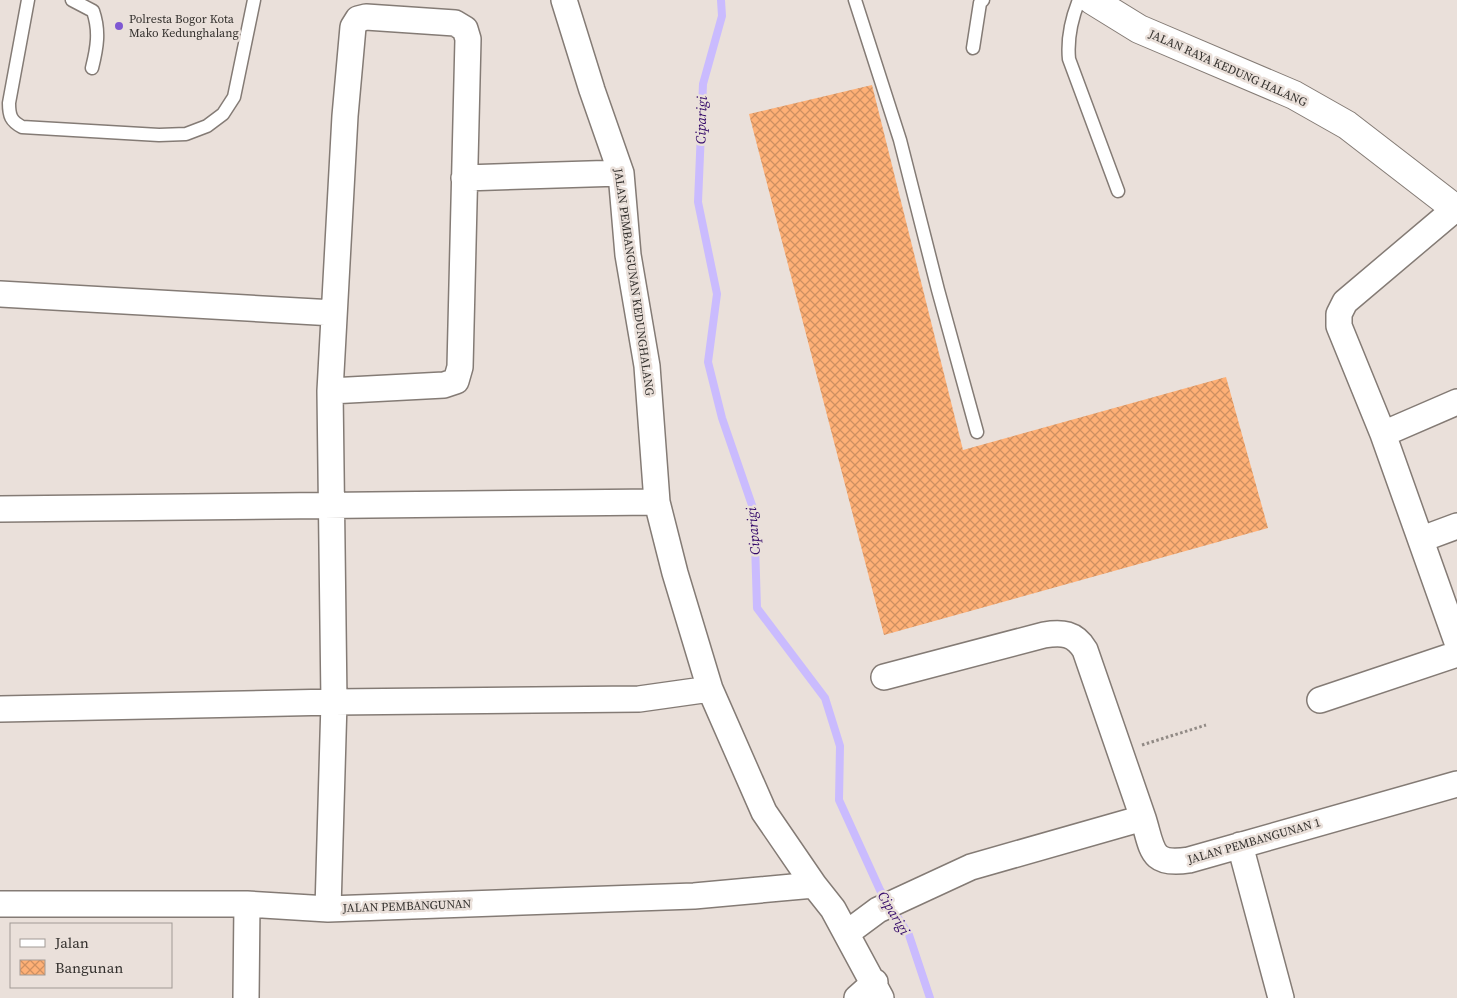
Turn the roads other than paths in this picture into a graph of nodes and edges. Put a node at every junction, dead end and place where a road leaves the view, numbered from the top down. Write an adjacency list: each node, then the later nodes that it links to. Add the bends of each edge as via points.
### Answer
1 (28, 0): 3 (lane, via 9,103 9,115 14,123 22,128 159,135 186,134 207,126 223,114 234,98)
2 (72, 0): 10 (lane, via 93,11 97,23)
3 (254, 0)
4 (564, 0): 11 (street, JALAN PEMBANGUNAN KEDUNGHALANG)
5 (855, 0): 19 (lane, via 900,140)
6 (983, 0): 9 (lane)
7 (1079, 0): 13 (lane, via 1067,44 1069,59)
8 (1092, 0): 14 (main road, JALAN RAYA KEDUNG HALANG, via 1138,28 1294,95 1347,125)
9 (973, 48)
10 (92, 68)
11 (621, 173): 12 (street); 21 (street, JALAN PEMBANGUNAN KEDUNGHALANG, via 628,255 647,366)
12 (464, 178): 16 (street, via 468,39 465,28 455,22 358,19 353,27 345,116); 17 (street, via 460,367 456,380 444,385)
13 (1118, 191)
14 (1456, 209): 20 (street, via 1345,302 1339,314 1339,326)
15 (0, 294): 16 (street)
16 (334, 313): 17 (street)
17 (330, 391): 22 (street)
18 (1457, 402): 20 (street)
19 (977, 432)
20 (1384, 434): 25 (street)
21 (657, 502): 22 (street); 29 (street, JALAN PEMBANGUNAN KEDUNGHALANG)
22 (330, 506): 23 (street); 31 (street)
23 (0, 509)
24 (1457, 526): 25 (street)
25 (1422, 539): 26 (street)
26 (1457, 642)
27 (1457, 654): 30 (street)
28 (884, 677): 34 (street, JALAN PEMBANGUNAN 1, via 1044,635 1065,634 1080,641)
29 (710, 689): 31 (street, via 638,699); 36 (street, JALAN PEMBANGUNAN KEDUNGHALANG, via 764,812)
30 (1320, 700)
31 (334, 702): 32 (street); 39 (street)
32 (0, 709)
33 (1457, 784): 35 (street, JALAN PEMBANGUNAN 1)
34 (1144, 818): 35 (street, JALAN PEMBANGUNAN 1, via 1156,856 1164,862 1189,860); 40 (street, via 971,868 878,910)
35 (1240, 845): 43 (street)
36 (814, 885): 39 (street, JALAN PEMBANGUNAN, via 694,896); 40 (street, JALAN PEMBANGUNAN KEDUNGHALANG, via 834,909)
37 (0, 904): 38 (street, JALAN PEMBANGUNAN)
38 (247, 904): 39 (street, JALAN PEMBANGUNAN); 42 (street)
39 (328, 910)
40 (847, 932): 41 (street, JALAN PEMBANGUNAN KEDUNGHALANG)
41 (871, 993)
42 (246, 998)
43 (1281, 998)

